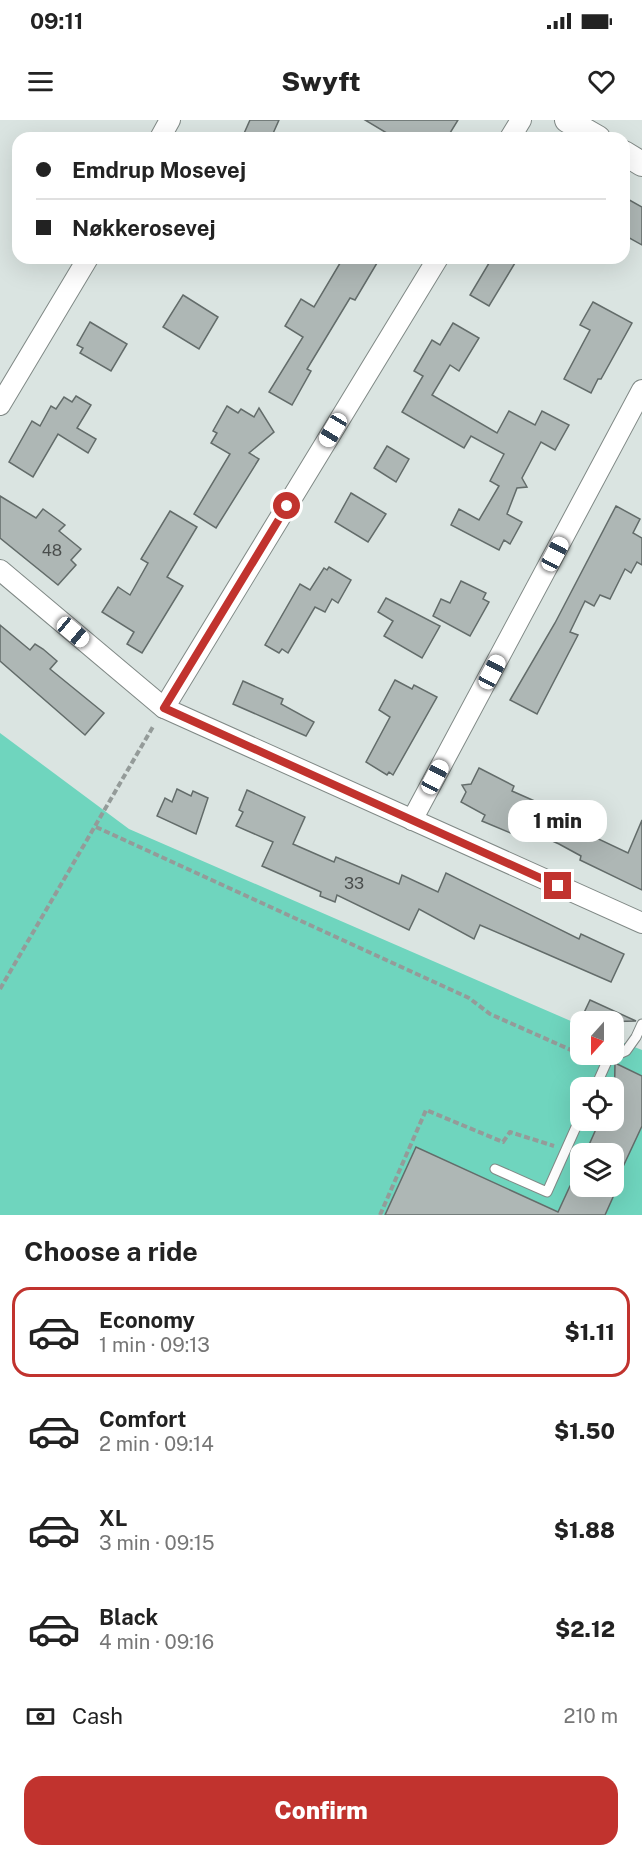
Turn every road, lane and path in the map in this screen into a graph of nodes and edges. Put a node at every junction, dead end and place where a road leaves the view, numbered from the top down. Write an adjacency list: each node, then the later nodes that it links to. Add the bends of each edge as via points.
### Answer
1 (84, 264): 4 (street)
2 (434, 264): 6 (street)
3 (642, 390): 7 (street)
4 (0, 405)
5 (0, 570): 6 (street)
6 (164, 708): 7 (street); 8 (path)
7 (412, 820): 9 (street)
8 (96, 827): 10 (path); 12 (path, via 469,998 490,1014)
9 (642, 923)
10 (0, 988)
11 (642, 1024): 13 (lane, via 626,1051 608,1059)
12 (570, 1050)
13 (599, 1077)
14 (574, 1131): 15 (lane)
15 (566, 1150): 16 (lane, via 547,1192); 17 (path, via 510,1132 503,1142 426,1110)
16 (495, 1169)
17 (380, 1215)

